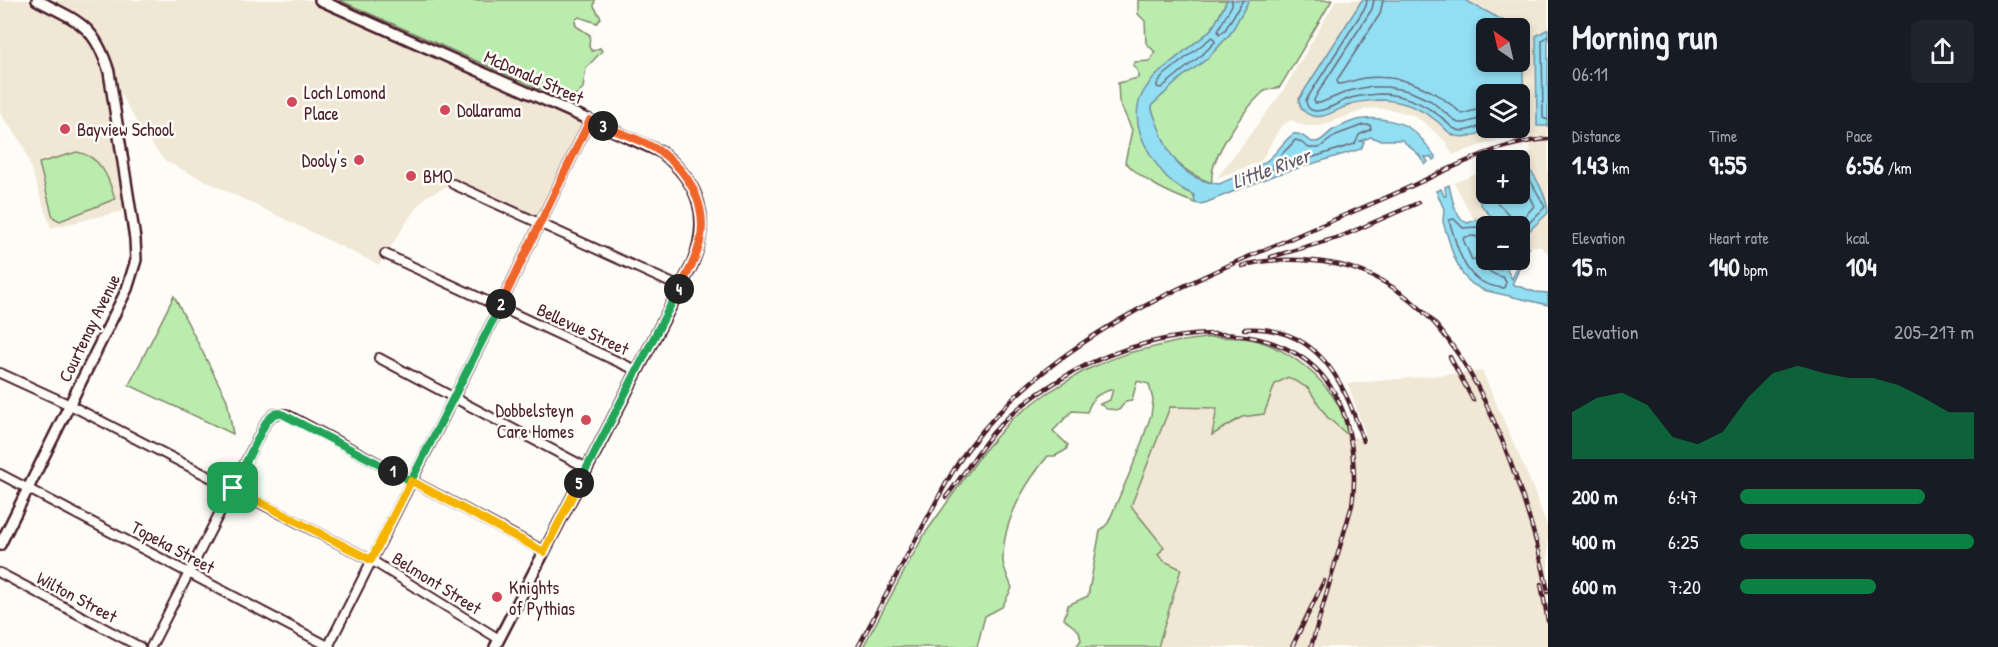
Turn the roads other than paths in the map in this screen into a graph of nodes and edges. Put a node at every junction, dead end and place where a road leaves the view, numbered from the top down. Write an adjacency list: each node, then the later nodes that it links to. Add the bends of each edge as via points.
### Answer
1 (37, 0): 13 (street, Courtenay Avenue, via 85,27 102,49 137,250 127,289)
2 (320, 0): 3 (street, McDonald Street)
3 (590, 120): 5 (street); 7 (street, McDonald Street, via 661,152 692,185 701,219 701,240)
4 (453, 184): 5 (street)
5 (541, 224): 7 (street); 8 (street)
6 (385, 255): 8 (street, Bellevue Street)
7 (680, 287): 10 (street, McDonald Street)
8 (500, 306): 10 (street, Bellevue Street); 12 (street)
9 (379, 358): 12 (street)
10 (638, 371): 14 (street, McDonald Street)
11 (0, 373): 13 (street, Belmont Street)
12 (453, 398): 14 (street); 16 (street)
13 (70, 405): 17 (street, Courtenay Avenue); 18 (street, Belmont Street)
14 (587, 468): 20 (street, McDonald Street)
15 (0, 474): 17 (street, Topeka Street)
16 (411, 481): 18 (street, via 286,414 274,414 266,422); 20 (street); 21 (street)
17 (28, 488): 19 (street, Courtenay Avenue); 22 (street, Topeka Street)
18 (233, 488): 21 (street, Belmont Street); 22 (street)
19 (0, 545)
20 (544, 552): 24 (street, McDonald Street)
21 (371, 560): 24 (street, Belmont Street); 27 (street)
22 (190, 572): 26 (street); 27 (street, Topeka Street)
23 (0, 573): 25 (street, Wilton Street)
24 (497, 643)
25 (140, 647)
26 (151, 647)
27 (329, 647)

